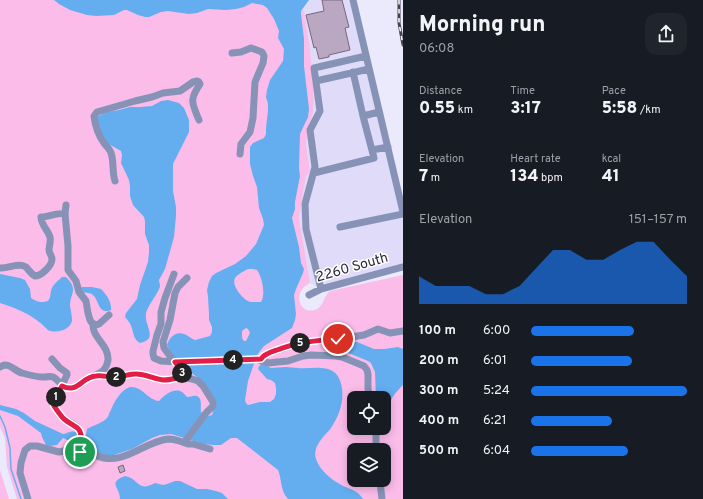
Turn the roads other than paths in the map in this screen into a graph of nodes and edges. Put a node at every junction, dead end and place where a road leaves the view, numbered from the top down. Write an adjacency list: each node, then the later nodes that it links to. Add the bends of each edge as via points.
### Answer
1 (353, 0): 3 (street)
2 (232, 53): 12 (street, via 251,48 262,52 264,56 255,82 250,132 241,144)
3 (366, 56): 4 (street); 6 (street, via 314,68)
4 (369, 69): 5 (street); 7 (street)
5 (353, 72): 6 (street); 8 (street)
6 (316, 80): 13 (street, via 320,111 310,130)
7 (379, 112): 8 (street); 10 (street)
8 (363, 116): 11 (street)
9 (199, 120): 14 (street, via 192,101 200,84 197,81 180,91 163,93 97,112 94,121 103,142 112,154)
10 (388, 147): 11 (street); 16 (street)
11 (372, 150): 13 (street, via 374,158)
12 (240, 154)
13 (314, 173): 23 (street, via 305,204 306,229)
14 (115, 181)
15 (66, 205): 17 (street)
16 (403, 213): 18 (street)
17 (64, 214): 20 (street, via 41,217 41,222 50,236 49,252 52,258 43,273 35,276 21,265); 26 (street, via 68,246 67,268 86,301)
18 (340, 227)
19 (403, 267): 23 (street, 2260 South)
20 (0, 268)
21 (174, 274): 30 (street, via 165,298 152,354 156,360)
22 (187, 278): 30 (street, via 175,292 163,342 164,348)
23 (321, 289): 24 (street, 2260 South)
24 (309, 295)
25 (109, 315): 26 (street, via 99,324)
26 (93, 324): 32 (street, via 95,333 108,354)
27 (403, 331): 29 (street, via 390,333 376,329 364,335 299,343)
28 (52, 359): 34 (street, via 67,374)
29 (259, 359): 30 (street); 35 (street, via 269,363 311,355 342,357 364,366 368,374)
30 (177, 362): 33 (street)
31 (0, 367): 34 (street, via 8,365 21,373 53,377)
32 (101, 375): 33 (street, via 117,377 135,374 164,380); 34 (street, via 85,379 75,387)
33 (182, 377): 36 (street, via 198,381 214,405)
34 (62, 386): 37 (street, via 55,398 54,406 62,418 78,428 81,434)
35 (369, 391)
36 (186, 441): 37 (street, via 167,439 111,459 102,459); 38 (street, via 188,444)
37 (80, 446): 40 (street, via 62,452 37,446 30,446 25,450 20,473)
38 (210, 449)
39 (381, 487): 41 (street)
40 (28, 499)
41 (382, 499)

